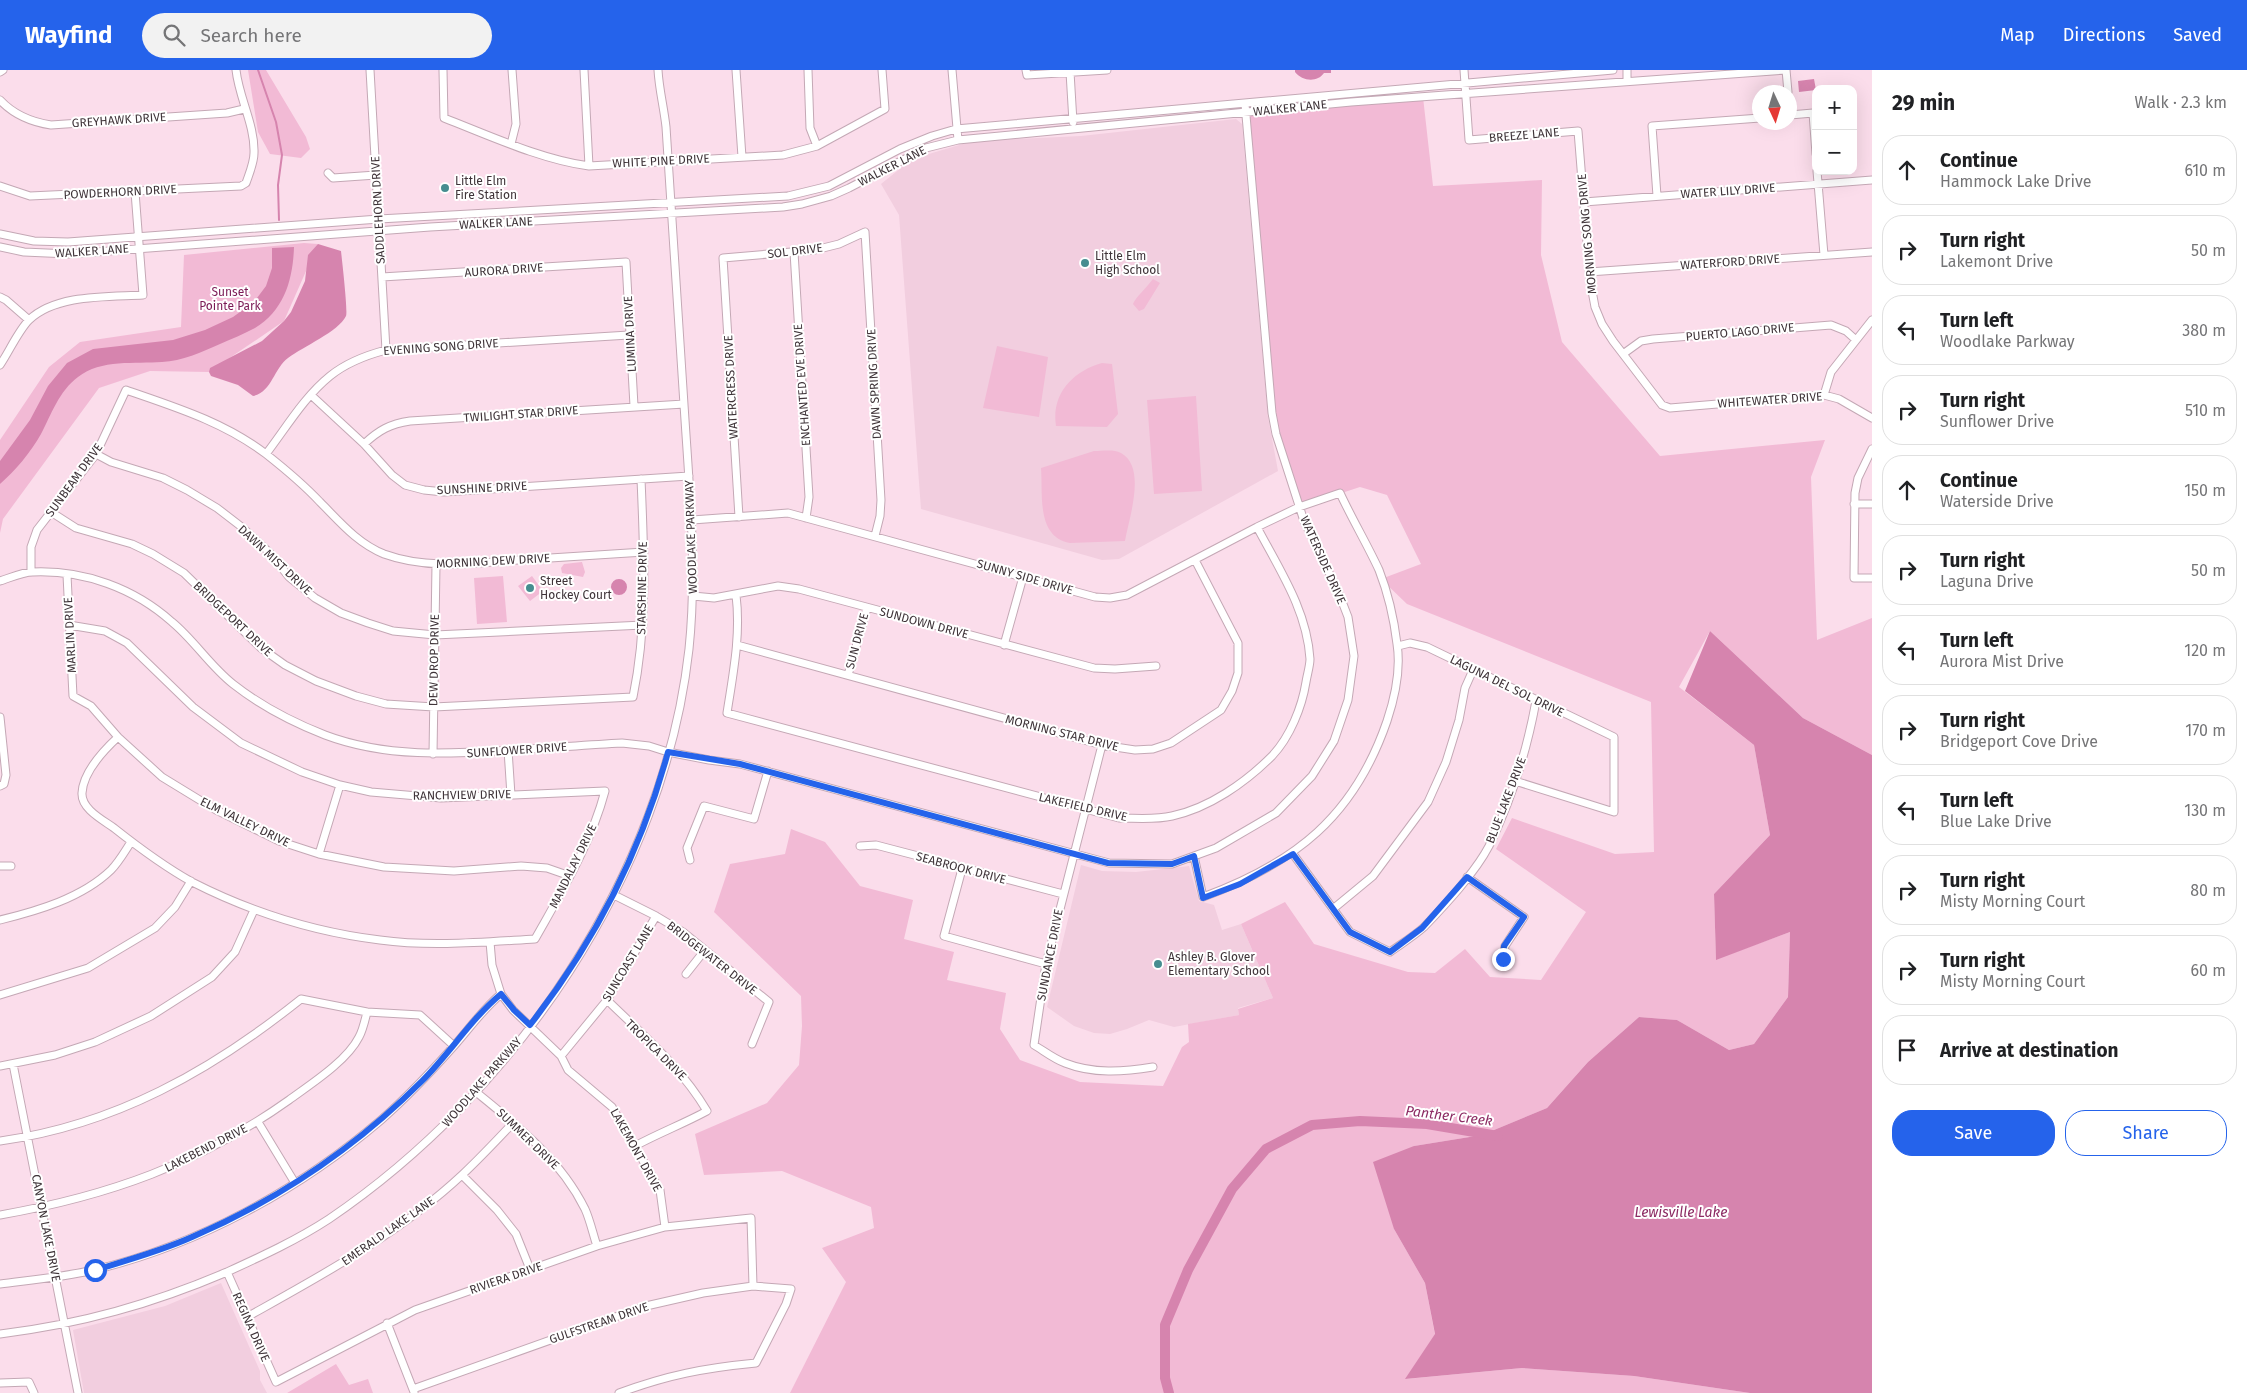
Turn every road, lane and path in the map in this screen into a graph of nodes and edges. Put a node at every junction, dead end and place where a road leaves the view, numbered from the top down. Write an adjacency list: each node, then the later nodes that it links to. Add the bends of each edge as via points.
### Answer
1 (236, 70): 26 (street)
2 (370, 70): 42 (street, SADDLEHORN DRIVE)
3 (443, 70): 36 (street, WHITE PINE DRIVE, via 444,118)
4 (512, 70): 36 (street, via 516,124)
5 (584, 70): 40 (street)
6 (658, 70): 39 (street, WOODLAKE PARKWAY)
7 (736, 70): 38 (street)
8 (808, 70): 37 (street, via 810,128)
9 (882, 70): 37 (street, WHITE PINE DRIVE, via 884,110)
10 (952, 70): 32 (street)
11 (1107, 70): 17 (street)
12 (1464, 70): 21 (street)
13 (1613, 70): 21 (street, WALKER LANE, via 1515,79)
14 (1746, 70): 18 (street)
15 (1786, 70): 18 (street); 20 (street)
16 (1026, 72): 17 (street)
17 (1070, 72): 29 (street)
18 (1736, 73): 19 (street)
19 (1627, 76): 21 (street, WALKER LANE, via 1578,85)
20 (1787, 85)
21 (1465, 89): 22 (street, WALKER LANE); 24 (street, WALKER LANE, via 1423,97); 34 (street, BREEZE LANE, via 1469,140)
22 (1350, 93): 24 (street); 25 (street, WALKER LANE)
23 (0, 100): 26 (street, GREYHAWK DRIVE, via 33,122 51,125 227,113)
24 (1351, 102): 27 (street, WALKER LANE)
25 (1245, 104): 27 (street, WATERSIDE DRIVE); 29 (street, WALKER LANE)
26 (244, 108): 47 (street, POWDERHORN DRIVE, via 253,134 254,155 246,183 241,186)
27 (1245, 112): 31 (street, WALKER LANE); 89 (street, WATERSIDE DRIVE, via 1272,414)
28 (1797, 114): 33 (street, via 1813,113)
29 (1073, 118): 31 (street); 32 (street, WALKER LANE)
30 (1752, 119): 48 (street, via 1652,126)
31 (1074, 128): 35 (street, WALKER LANE)
32 (956, 129): 35 (street); 50 (street, WALKER LANE, via 900,149 850,176 815,190 788,196)
33 (1814, 130)
34 (1578, 131): 49 (street, MORNING SONG DRIVE)
35 (958, 140): 51 (street, WALKER LANE, via 926,148 849,188 811,202 783,207)
36 (511, 144): 40 (street, WHITE PINE DRIVE)
37 (817, 146): 38 (street, WHITE PINE DRIVE, via 783,155)
38 (742, 157): 39 (street, WHITE PINE DRIVE)
39 (668, 161): 40 (street, WHITE PINE DRIVE); 50 (street, WOODLAKE PARKWAY)
40 (589, 166)
41 (328, 173): 42 (street, via 332,178)
42 (376, 175): 52 (street, SADDLEHORN DRIVE)
43 (1817, 175): 45 (street)
44 (1872, 180): 45 (street, WATER LILY DRIVE)
45 (1818, 184): 48 (street, WATER LILY DRIVE); 61 (street)
46 (0, 186): 47 (street, POWDERHORN DRIVE, via 30,196)
47 (135, 192): 56 (street)
48 (1656, 196): 49 (street, WATER LILY DRIVE)
49 (1584, 202): 64 (street, MORNING SONG DRIVE)
50 (672, 203): 51 (street, WOODLAKE PARKWAY); 52 (street, WALKER LANE)
51 (672, 214): 53 (street, WALKER LANE); 77 (street, WOODLAKE PARKWAY)
52 (379, 219): 53 (street, SADDLEHORN DRIVE); 56 (street, WALKER LANE)
53 (379, 230): 58 (street, WALKER LANE); 65 (street, SADDLEHORN DRIVE)
54 (865, 232): 59 (street, SOL DRIVE, via 839,244); 95 (street, DAWN SPRING DRIVE, via 881,500)
55 (0, 234): 56 (street, WALKER LANE, via 34,242)
56 (139, 237): 58 (street)
57 (0, 247): 58 (street, WALKER LANE, via 46,254)
58 (140, 248): 67 (street, via 143,295 89,298 55,304)
59 (794, 252): 62 (street, SOL DRIVE); 92 (street, ENCHANTED EVE DRIVE, via 809,497)
60 (1872, 252): 61 (street, WATERFORD DRIVE)
61 (1824, 255): 64 (street, WATERFORD DRIVE)
62 (723, 258): 91 (street, WATERCRESS DRIVE)
63 (626, 262): 65 (street, AURORA DRIVE); 69 (street, LUMINA DRIVE)
64 (1589, 272): 72 (street, MORNING SONG DRIVE, via 1595,307 1602,324)
65 (382, 277): 71 (street, SADDLEHORN DRIVE)
66 (0, 297): 67 (street)
67 (29, 320): 73 (street)
68 (1872, 320): 70 (street)
69 (629, 335): 71 (street, EVENING SONG DRIVE); 79 (street, LUMINA DRIVE)
70 (1856, 340): 72 (street, PUERTO LAGO DRIVE, via 1846,331 1831,325 1654,339 1640,342); 76 (street, via 1831,372)
71 (386, 350): 75 (street, EVENING SONG DRIVE, via 330,375)
72 (1623, 354): 78 (street, MORNING SONG DRIVE)
73 (0, 365)
74 (126, 390): 83 (street, SUNBEAM DRIVE); 84 (street, MORNING DEW DRIVE, via 193,413)
75 (311, 395): 81 (street, SUNSHINE DRIVE); 84 (street, EVENING SONG DRIVE)
76 (1824, 396): 78 (street, WHITEWATER DRIVE, via 1670,408); 80 (street, WHITEWATER DRIVE, via 1839,398)
77 (684, 404): 79 (street, TWILIGHT STAR DRIVE); 85 (street, WOODLAKE PARKWAY)
78 (1662, 405)
79 (634, 406): 81 (street, TWILIGHT STAR DRIVE, via 410,421 377,431)
80 (1872, 418)
81 (364, 444): 86 (street, SUNSHINE DRIVE, via 405,485 424,490 444,492)
82 (1872, 449): 87 (street, via 1858,478)
83 (96, 454): 90 (street, SUNBEAM DRIVE); 109 (street, DAWN MIST DRIVE, via 162,478 217,508 270,553 289,577 315,598 342,613 393,631)
84 (266, 454): 98 (street, MORNING DEW DRIVE, via 362,542 384,553)
85 (689, 476): 86 (street, SUNSHINE DRIVE); 93 (street, WOODLAKE PARKWAY)
86 (641, 479): 96 (street, STARSHINE DRIVE)
87 (1854, 504): 88 (street); 102 (street, via 1854,578)
88 (1872, 504)
89 (1299, 507): 94 (street, SUNNY SIDE DRIVE); 112 (street, SUNNY SIDE DRIVE, via 1340,493 1379,571); 138 (street, WATERSIDE DRIVE, via 1348,617 1354,656 1348,700 1334,741 1312,776 1276,812 1216,848)
90 (51, 512): 99 (street, SUNBEAM DRIVE, via 37,530 31,547); 119 (street, BRIDGEPORT DRIVE, via 76,528 132,544 154,554 184,573 261,648 308,677 386,704)
91 (739, 517): 92 (street, SUNNY SIDE DRIVE, via 788,513); 93 (street, SUNNY SIDE DRIVE)
92 (806, 518): 95 (street, SUNNY SIDE DRIVE)
93 (692, 520): 105 (street, WOODLAKE PARKWAY)
94 (1257, 527): 97 (street, SUNNY SIDE DRIVE); 132 (street, LAKEFIELD DRIVE, via 1296,600 1310,660 1303,699 1288,734 1272,756 1230,790 1172,817 1119,818)
95 (875, 536): 101 (street, SUNNY SIDE DRIVE)
96 (644, 552): 98 (street, MORNING DEW DRIVE); 107 (street, STARSHINE DRIVE)
97 (1195, 560): 101 (street, SUNNY SIDE DRIVE, via 1127,595 1110,598 1095,597); 122 (street, MORNING STAR DRIVE, via 1238,643 1238,673 1232,691 1221,710 1171,743 1135,750)
98 (436, 565): 109 (street, DEW DROP DRIVE)
99 (31, 572): 100 (street, SUNFLOWER DRIVE); 103 (street, SUNFLOWER DRIVE)
100 (67, 574): 108 (street, MARLIN DRIVE); 125 (street, SUNFLOWER DRIVE, via 113,585 145,601 173,622 232,683 278,714 327,736 376,748)
101 (1023, 577): 111 (street)
102 (1872, 578)
103 (0, 581)
104 (736, 595): 105 (street, SUNDOWN DRIVE); 106 (street, SUNDOWN DRIVE, via 778,586); 110 (street, via 739,614)
105 (693, 596): 124 (street, WOODLAKE PARKWAY, via 681,700)
106 (866, 608): 111 (street, SUNDOWN DRIVE); 115 (street, SUN DRIVE)
107 (643, 625): 109 (street, DAWN MIST DRIVE); 117 (street, STARSHINE DRIVE)
108 (69, 626): 116 (street, MARLIN DRIVE); 129 (street, RANCHVIEW DRIVE, via 105,631 127,643 193,707 240,743 302,772)
109 (435, 636): 119 (street, DEW DROP DRIVE)
110 (737, 645): 115 (street, MORNING STAR DRIVE); 132 (street, LAKEFIELD DRIVE, via 727,713)
111 (1004, 645): 113 (street, SUNDOWN DRIVE, via 1094,668)
112 (1398, 646): 114 (street, LAGUNA DEL SOL DRIVE, via 1410,643 1427,647); 137 (street, via 1396,695 1379,743 1356,788 1328,823)
113 (1156, 666)
114 (1473, 670): 118 (street, LAGUNA DEL SOL DRIVE); 148 (street, via 1465,688 1446,762 1428,802 1373,876)
115 (848, 675): 122 (street, MORNING STAR DRIVE)
116 (73, 696): 121 (street, ELM VALLEY DRIVE, via 91,706)
117 (633, 696): 119 (street, BRIDGEPORT DRIVE)
118 (1536, 701): 127 (street, BLUE LAKE DRIVE, via 1530,734); 127 (street, LAGUNA DEL SOL DRIVE, via 1614,737 1614,812)
119 (434, 707): 125 (street, DEW DROP DRIVE)
120 (0, 717): 128 (street, via 6,775)
121 (118, 738): 133 (street, via 100,754 84,782 81,795 86,807); 135 (street, ELM VALLEY DRIVE, via 162,777 216,810 279,841)
122 (1102, 745): 132 (street, SUNDANCE DRIVE)
123 (508, 750): 124 (street, SUNFLOWER DRIVE, via 622,743); 125 (street, SUNFLOWER DRIVE); 131 (street)
124 (668, 752): 126 (street, SUNFLOWER DRIVE); 147 (street, WOODLAKE PARKWAY, via 637,847)
125 (433, 754)
126 (768, 771): 136 (street, SUNFLOWER DRIVE); 139 (street, via 754,819 704,806 687,848)
127 (1515, 781): 144 (street, BLUE LAKE DRIVE, via 1488,847)
128 (2, 785)
129 (340, 785): 131 (street, RANCHVIEW DRIVE, via 402,796); 135 (street)
130 (605, 790): 131 (street, RANCHVIEW DRIVE); 143 (street, MANDALAY DRIVE, via 600,811)
131 (511, 795)
132 (1086, 809): 136 (street, SUNDANCE DRIVE)
133 (131, 842): 145 (street); 151 (street, via 111,870 83,889 35,911)
134 (860, 846): 142 (street, SEABROOK DRIVE, via 876,845)
135 (319, 854): 143 (street, ELM VALLEY DRIVE, via 384,867 454,871 521,866 547,868)
136 (1075, 854): 138 (street, WATERSIDE DRIVE, via 1108,863 1172,864); 146 (street, SUNDANCE DRIVE)
137 (1293, 854): 138 (street, via 1240,884 1203,898); 148 (street)
138 (1194, 856)
139 (690, 860)
140 (0, 866): 141 (street)
141 (11, 866)
142 (962, 869): 146 (street, SEABROOK DRIVE); 155 (street, via 944,936)
143 (570, 876): 152 (street, MANDALAY DRIVE, via 535,939)
144 (1467, 877): 148 (street, BLUE LAKE DRIVE, via 1422,928 1390,952 1350,932); 154 (street, via 1524,917 1504,946)
145 (191, 881): 149 (street); 158 (street, via 175,907 155,928 88,968)
146 (1063, 894): 155 (street, SUNDANCE DRIVE)
147 (614, 895): 150 (street, BRIDGEWATER DRIVE); 161 (street, WOODLAKE PARKWAY, via 578,957)
148 (1333, 909)
149 (254, 910): 152 (street, via 321,931 381,941); 165 (street, via 235,952 212,976 151,1016 94,1042)
150 (656, 916): 153 (street, BRIDGEWATER DRIVE); 159 (street, SUNCOAST LANE)
151 (0, 920)
152 (490, 942): 157 (street, LAKEMONT DRIVE, via 492,965)
153 (705, 950): 156 (street); 162 (street, BRIDGEWATER DRIVE, via 769,1002)
154 (1503, 959)
155 (1046, 964): 167 (street, SUNDANCE DRIVE, via 1034,1045 1064,1063 1088,1070 1123,1072)
156 (686, 974)
157 (501, 994): 161 (street, LAKEMONT DRIVE); 163 (street)
158 (0, 995)
159 (607, 1000): 164 (street, SUNCOAST LANE); 173 (street, TROPICA DRIVE, via 670,1061 692,1086 707,1111)
160 (368, 1012): 163 (street, via 420,1015); 169 (street, LAKEBEND DRIVE, via 359,1038 347,1055); 171 (street, via 301,999 239,1046 188,1078 98,1117)
161 (530, 1025): 164 (street, LAKEMONT DRIVE); 168 (street, WOODLAKE PARKWAY)
162 (752, 1044)
163 (454, 1046): 175 (street, via 381,1120)
164 (561, 1056): 173 (street, LAKEMONT DRIVE, via 568,1070 612,1106)
165 (13, 1064): 166 (street); 171 (street, CANYON LAKE DRIVE)
166 (0, 1066)
167 (1153, 1067)
168 (476, 1092): 170 (street, SUMMER DRIVE); 181 (street, WOODLAKE PARKWAY, via 442,1128 355,1200 281,1246)
169 (258, 1122): 175 (street); 176 (street, LAKEBEND DRIVE, via 158,1173 100,1193)
170 (514, 1123): 174 (street, EMERALD LAKE LANE); 179 (street, SUMMER DRIVE, via 564,1174 586,1211)
171 (28, 1137): 172 (street); 176 (street, CANYON LAKE DRIVE)
172 (0, 1141)
173 (635, 1146): 178 (street, LAKEMONT DRIVE, via 660,1190)
174 (462, 1175): 180 (street, via 516,1234); 185 (street, EMERALD LAKE LANE, via 349,1260)
175 (295, 1184): 182 (street, via 192,1238 132,1259)
176 (42, 1207): 177 (street, LAKEBEND DRIVE); 182 (street, CANYON LAKE DRIVE)
177 (0, 1215)
178 (665, 1227): 179 (street, RIVIERA DRIVE); 184 (street, RIVIERA DRIVE, via 751,1218)
179 (597, 1246): 180 (street, RIVIERA DRIVE)
180 (530, 1270): 186 (street, RIVIERA DRIVE)
181 (227, 1272): 185 (street, REGINA DRIVE); 187 (street, WOODLAKE PARKWAY, via 153,1302)
182 (56, 1278): 183 (street); 187 (street, CANYON LAKE DRIVE)
183 (0, 1284)
184 (753, 1286): 191 (street, GULFSTREAM DRIVE, via 646,1306); 194 (street, GULFSTREAM DRIVE, via 791,1289 756,1363 666,1377)
185 (247, 1317): 189 (street, REGINA DRIVE)
186 (387, 1323): 189 (street, RIVIERA DRIVE); 191 (street)
187 (65, 1325): 188 (street, WOODLAKE PARKWAY); 193 (street, CANYON LAKE DRIVE)
188 (0, 1334)
189 (276, 1382)
190 (0, 1383): 192 (street, via 29,1382)
191 (413, 1391)
192 (34, 1393)
193 (78, 1393)
194 (619, 1393)

